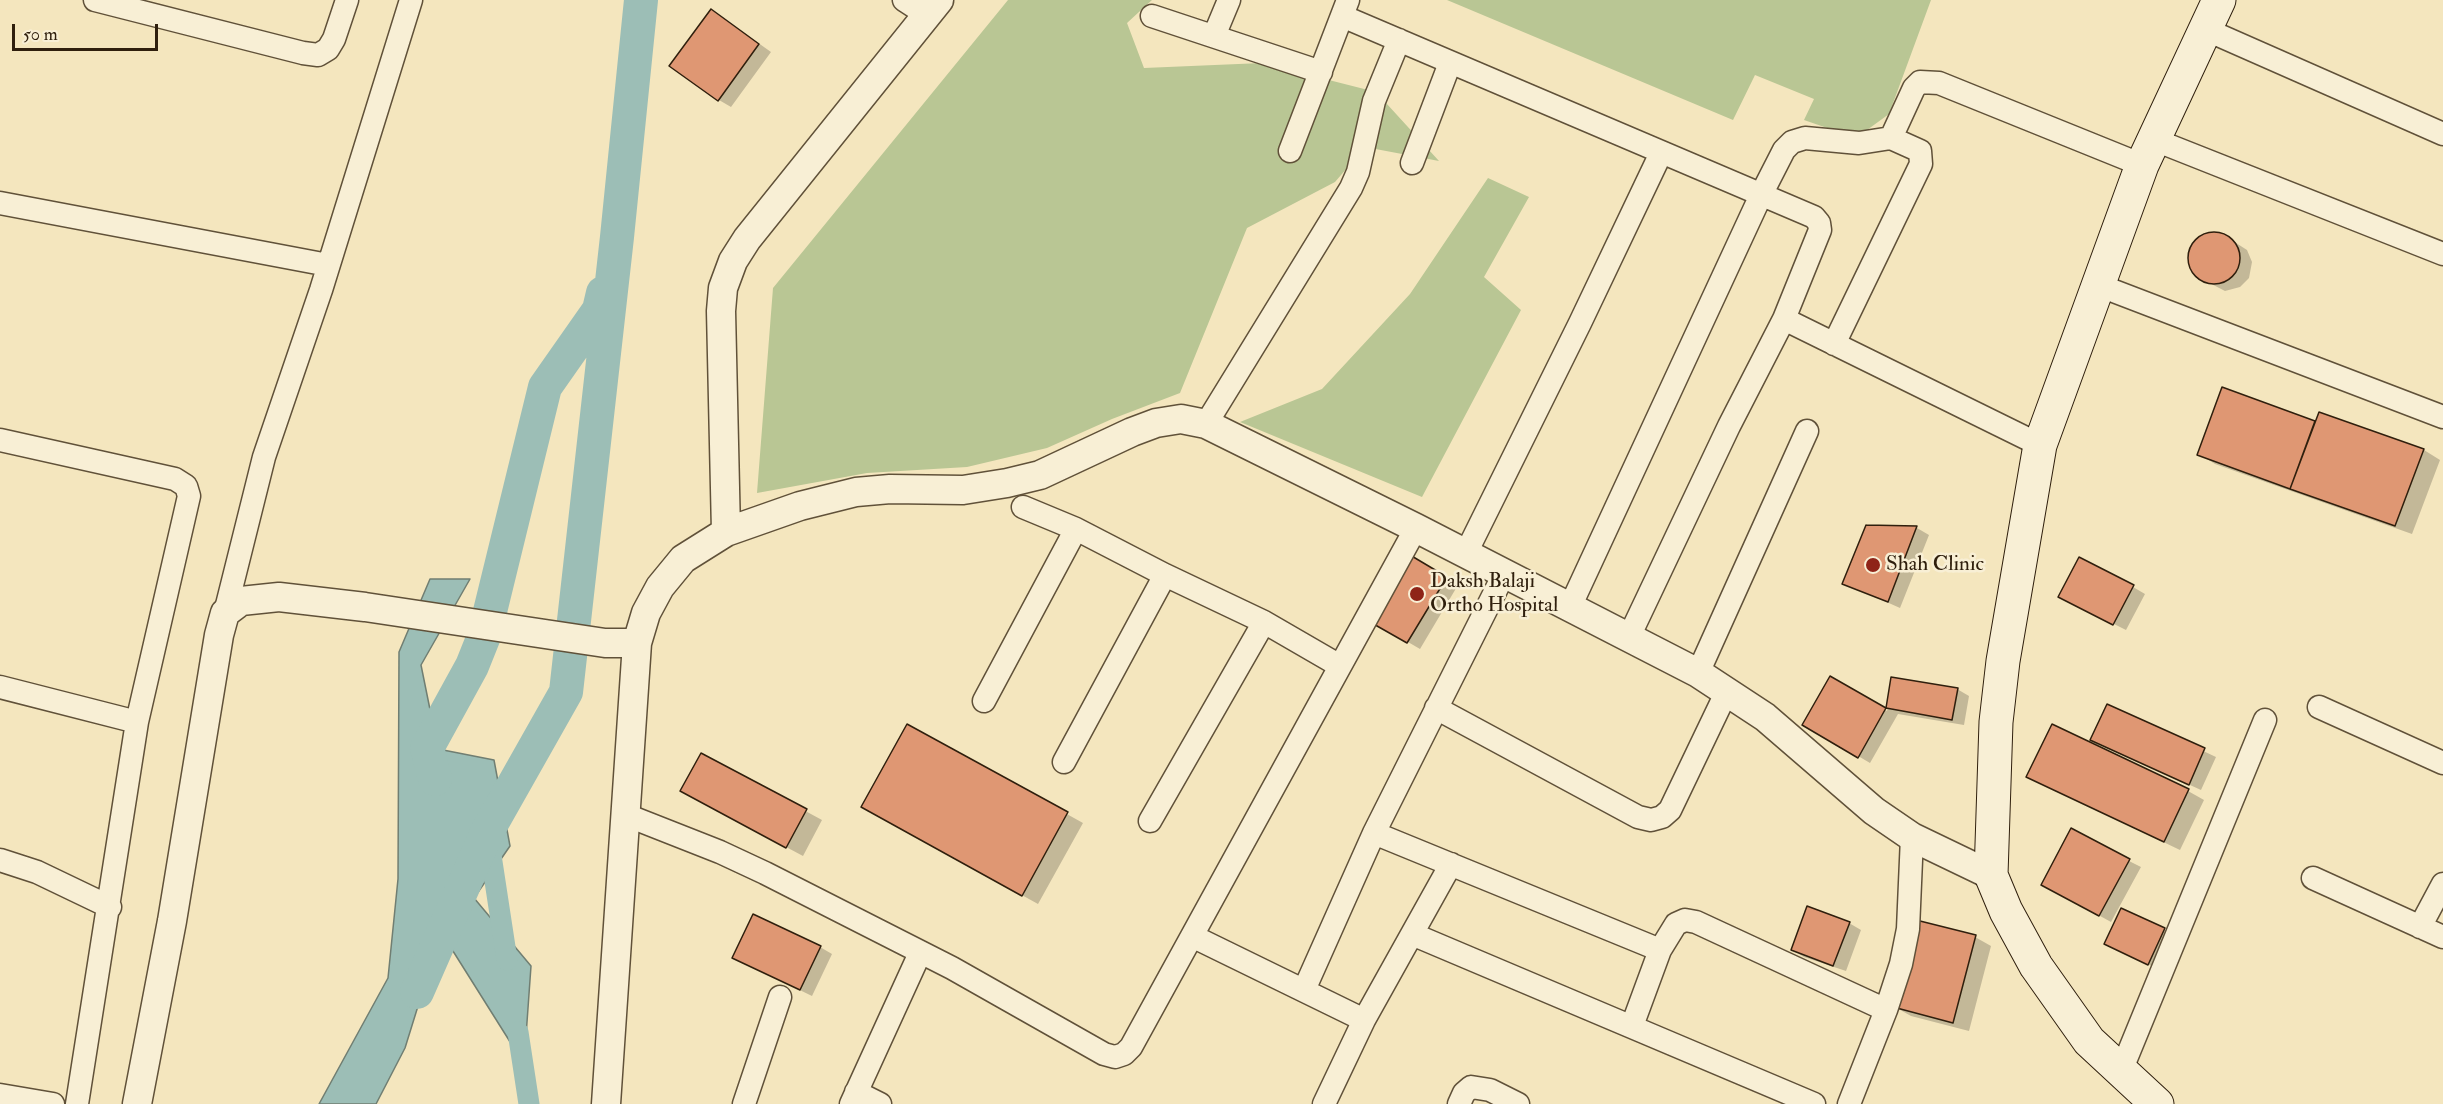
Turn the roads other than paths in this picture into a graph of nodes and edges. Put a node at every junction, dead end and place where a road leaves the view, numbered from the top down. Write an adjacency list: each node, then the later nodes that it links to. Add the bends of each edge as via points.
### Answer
1 (95, 0): 2 (street, via 318,55 334,39)
2 (348, 0)
3 (411, 0): 23 (street)
4 (1229, 0): 10 (street)
5 (2219, 0): 9 (main road)
6 (924, 5): 35 (street, via 733,261 723,288 721,311)
7 (1345, 8): 11 (street); 13 (street)
8 (1152, 16): 10 (street)
9 (2207, 30): 14 (street); 18 (main road)
10 (1214, 36): 13 (street)
11 (1398, 40): 12 (street); 28 (street, via 1374,101 1351,188)
12 (1450, 63): 17 (street); 19 (street)
13 (1321, 72): 16 (street)
14 (2443, 134)
15 (1891, 138): 18 (street, via 1914,88 1920,82 1930,82); 20 (street, via 1871,143 1820,138 1792,142); 26 (street, via 1920,151 1921,164)
16 (1290, 151)
17 (1661, 153): 20 (street); 36 (street)
18 (2148, 153): 22 (street); 24 (main road)
19 (1412, 163)
20 (1761, 195): 25 (street, via 1814,217 1819,223 1817,239); 39 (street)
21 (0, 203): 23 (street)
22 (2443, 255)
23 (328, 265): 40 (street, via 264,457)
24 (2098, 285): 27 (street); 31 (main road)
25 (1784, 319): 26 (street); 42 (street)
26 (1834, 344): 31 (street)
27 (2443, 417)
28 (1206, 424): 33 (street); 35 (street, via 1181,419 1156,423 1040,476 963,490 856,492 800,506)
29 (1807, 431): 45 (street)
30 (0, 440): 52 (street, via 175,479 186,486 189,496)
31 (2040, 445): 61 (main road, via 1996,722)
32 (1023, 507): 34 (street)
33 (1416, 528): 36 (street); 44 (street)
34 (1076, 529): 38 (street); 48 (street)
35 (726, 532): 43 (street, via 682,559 646,613)
36 (1466, 553): 37 (street)
37 (1504, 574): 39 (street); 50 (street)
38 (1165, 575): 41 (street); 53 (street)
39 (1570, 608): 42 (street)
40 (225, 613): 43 (street, via 241,601 268,597 365,607 605,643); 81 (street)
41 (1264, 622): 44 (street); 56 (street)
42 (1628, 639): 45 (street)
43 (637, 643): 55 (street)
44 (1340, 666): 67 (street)
45 (1698, 674): 47 (street)
46 (0, 687): 52 (street)
47 (1727, 691): 50 (street, via 1670,810 1651,820 1638,817); 58 (street, via 1765,717 1874,811)
48 (984, 701)
49 (2319, 707): 54 (street)
50 (1436, 708): 57 (street)
51 (2265, 720): 76 (street)
52 (137, 722): 64 (street)
53 (1064, 762)
54 (2443, 763)
55 (626, 815): 70 (street, via 720,852); 82 (street)
56 (1150, 821)
57 (1374, 832): 60 (street); 71 (street)
58 (1912, 837): 61 (street); 73 (street, via 1908,929)
59 (0, 860): 64 (street, via 37,872)
60 (1451, 864): 66 (street); 69 (street)
61 (1991, 874): 76 (main road, via 2036,966 2089,1041)
62 (2313, 878): 65 (street)
63 (2443, 884): 65 (street)
64 (110, 907): 80 (street)
65 (2420, 927): 68 (street)
66 (1412, 934): 74 (street); 75 (street)
67 (1192, 936): 70 (street, via 1131,1047 1115,1057); 71 (street)
68 (2443, 938)
69 (1660, 950): 73 (street, via 1676,924 1685,920 1696,922); 75 (street)
70 (920, 952): 78 (street)
71 (1304, 990): 74 (street)
72 (780, 997): 83 (street)
73 (1886, 1010): 89 (street)
74 (1364, 1020): 85 (street)
75 (1632, 1026): 88 (street)
76 (2121, 1071): 90 (main road)
77 (0, 1095): 79 (street)
78 (853, 1098): 84 (street)
79 (53, 1104)
80 (77, 1104)
81 (137, 1104)
82 (606, 1104)
83 (744, 1104)
84 (880, 1104)
85 (1324, 1104)
86 (1459, 1104): 87 (street, via 1471,1087 1490,1090)
87 (1518, 1104)
88 (1814, 1104)
89 (1849, 1104)
90 (2157, 1104)

